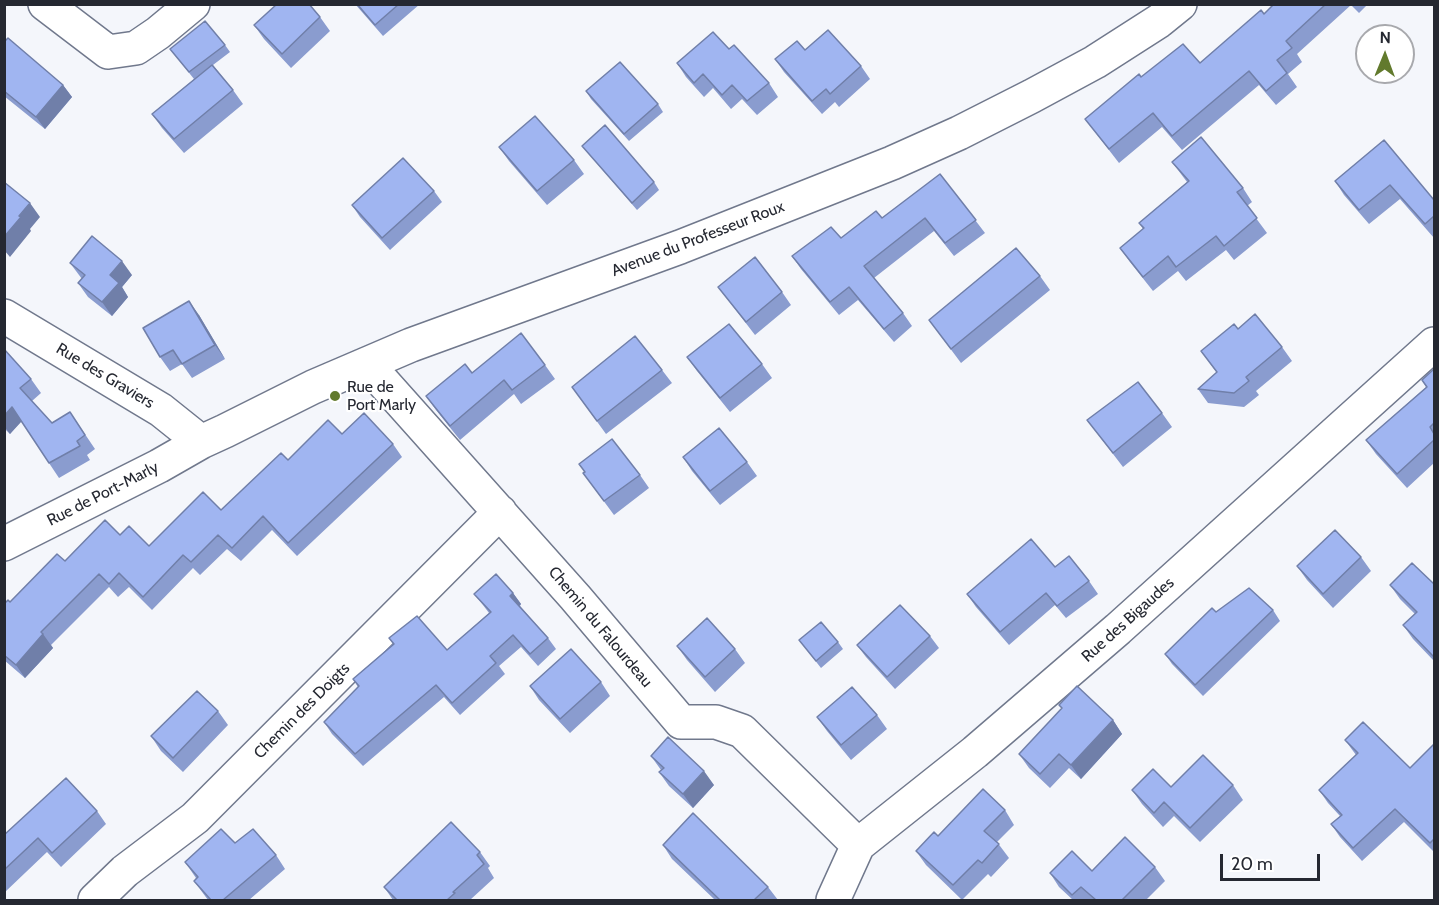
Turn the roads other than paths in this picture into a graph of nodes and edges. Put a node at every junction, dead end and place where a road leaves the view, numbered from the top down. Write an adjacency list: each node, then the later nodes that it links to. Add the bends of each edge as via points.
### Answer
1 (45, 4): 2 (street, via 108,52 136,48)
2 (193, 4)
3 (1180, 4): 6 (street, Avenue du Professeur Roux, via 1095,62 892,163)
4 (4, 316): 7 (street, Rue des Graviers, via 161,410)
5 (1434, 344): 10 (street, Rue des Bigaudes, via 1118,629 975,752)
6 (367, 364): 7 (street, Avenue du Professeur Roux); 8 (street, Chemin du Falourdeau)
7 (201, 442): 9 (street, Rue de Port-Marly)
8 (500, 512): 10 (street, Chemin du Falourdeau, via 681,722 716,722 742,731); 11 (street, Chemin des Doigts, via 195,818)
9 (4, 544)
10 (858, 845): 12 (street, Rue des Bigaudes)
11 (94, 900)
12 (833, 900)

